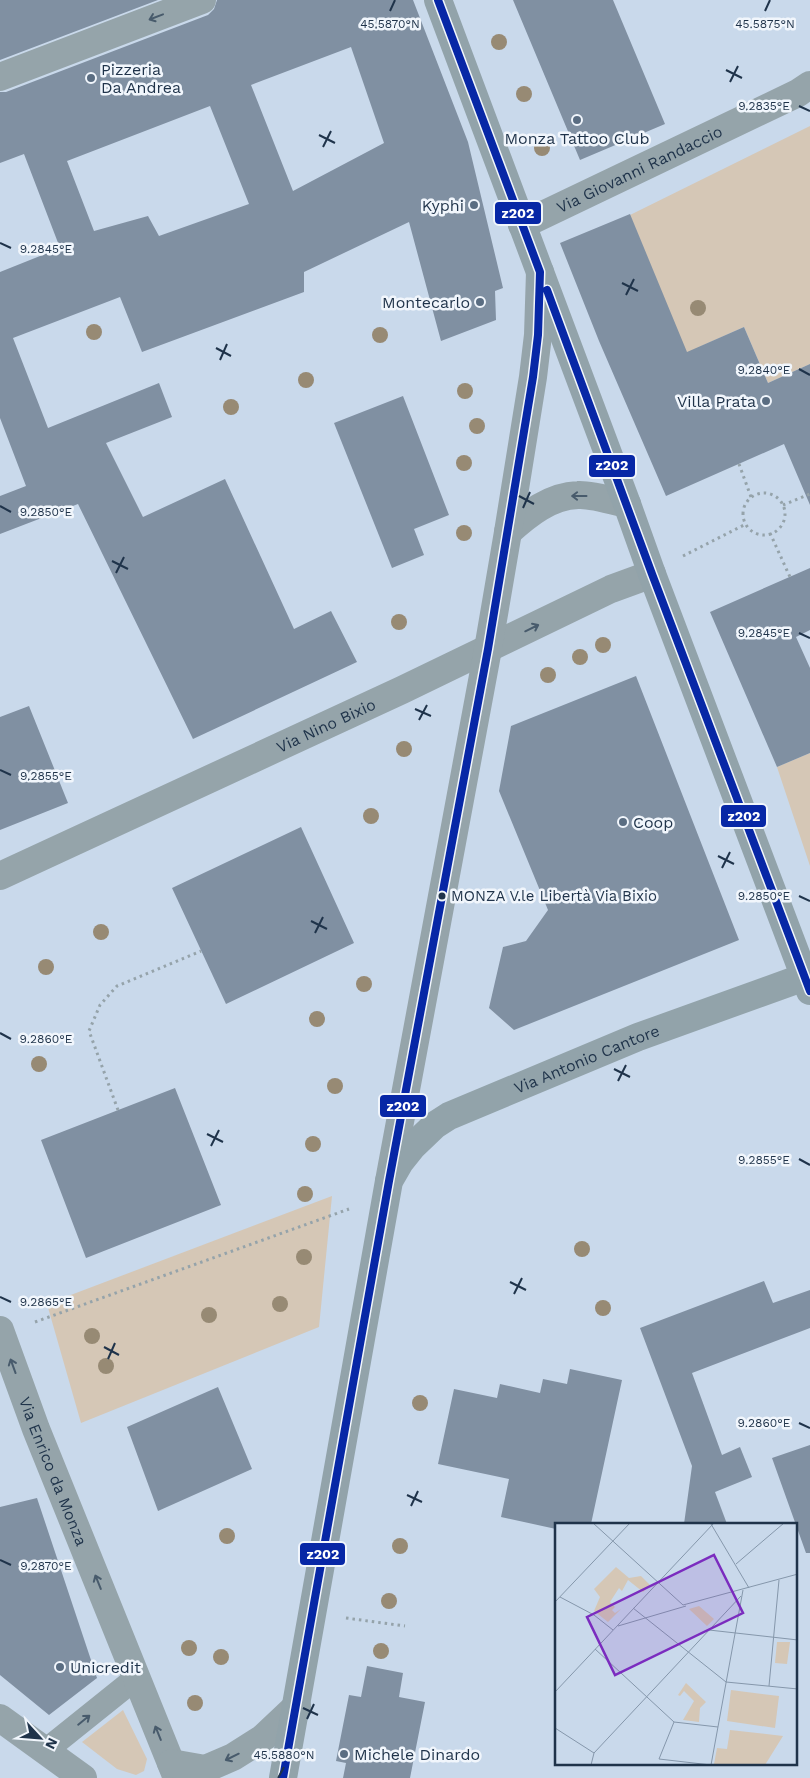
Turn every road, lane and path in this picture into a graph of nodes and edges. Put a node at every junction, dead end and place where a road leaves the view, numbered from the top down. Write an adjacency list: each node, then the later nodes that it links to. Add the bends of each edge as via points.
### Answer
1 (202, 0): 3 (street, one-way to 3)
2 (438, 0): 5 (main road)
3 (0, 77)
4 (810, 85): 5 (street, Via Giovanni Randaccio)
5 (522, 225): 6 (main road)
6 (540, 272): 10 (main road); 13 (street, via 533,378)
7 (739, 464): 9 (path)
8 (810, 494): 11 (path)
9 (752, 497): 11 (path, via 770,494); 12 (path, via 743,511)
10 (627, 504): 13 (street, one-way to 13, via 578,495 548,502); 16 (main road)
11 (783, 505): 14 (path, via 784,520 777,530)
12 (746, 524): 14 (path, via 758,534); 15 (path)
13 (508, 532): 18 (street)
14 (770, 533): 17 (path)
15 (688, 554)
16 (652, 574): 18 (street, Via Nino Bixio, one-way to 16, via 611,590); 21 (main road)
17 (790, 577)
18 (488, 649): 19 (street, Via Nino Bixio); 23 (street)
19 (0, 876)
20 (202, 951): 22 (path, via 118,986 100,1005 89,1031)
21 (808, 981): 23 (main road, Via Antonio Cantore, via 638,1037 457,1112 435,1124 422,1136 400,1162)
22 (118, 1110)
23 (388, 1188): 24 (path); 25 (main road)
24 (1, 1332): 27 (street, Via Enrico da Monza, one-way to 24, via 36,1429)
25 (314, 1613): 26 (path); 28 (main road)
26 (405, 1626)
27 (136, 1678): 30 (lane, one-way to 27); 31 (street, Via Enrico da Monza, one-way to 27)
28 (297, 1706): 31 (street, one-way to 31, via 263,1738 233,1758 206,1769); 33 (main road)
29 (0, 1718): 30 (street)
30 (45, 1751): 32 (street)
31 (174, 1771)
32 (84, 1778)
33 (283, 1778)

